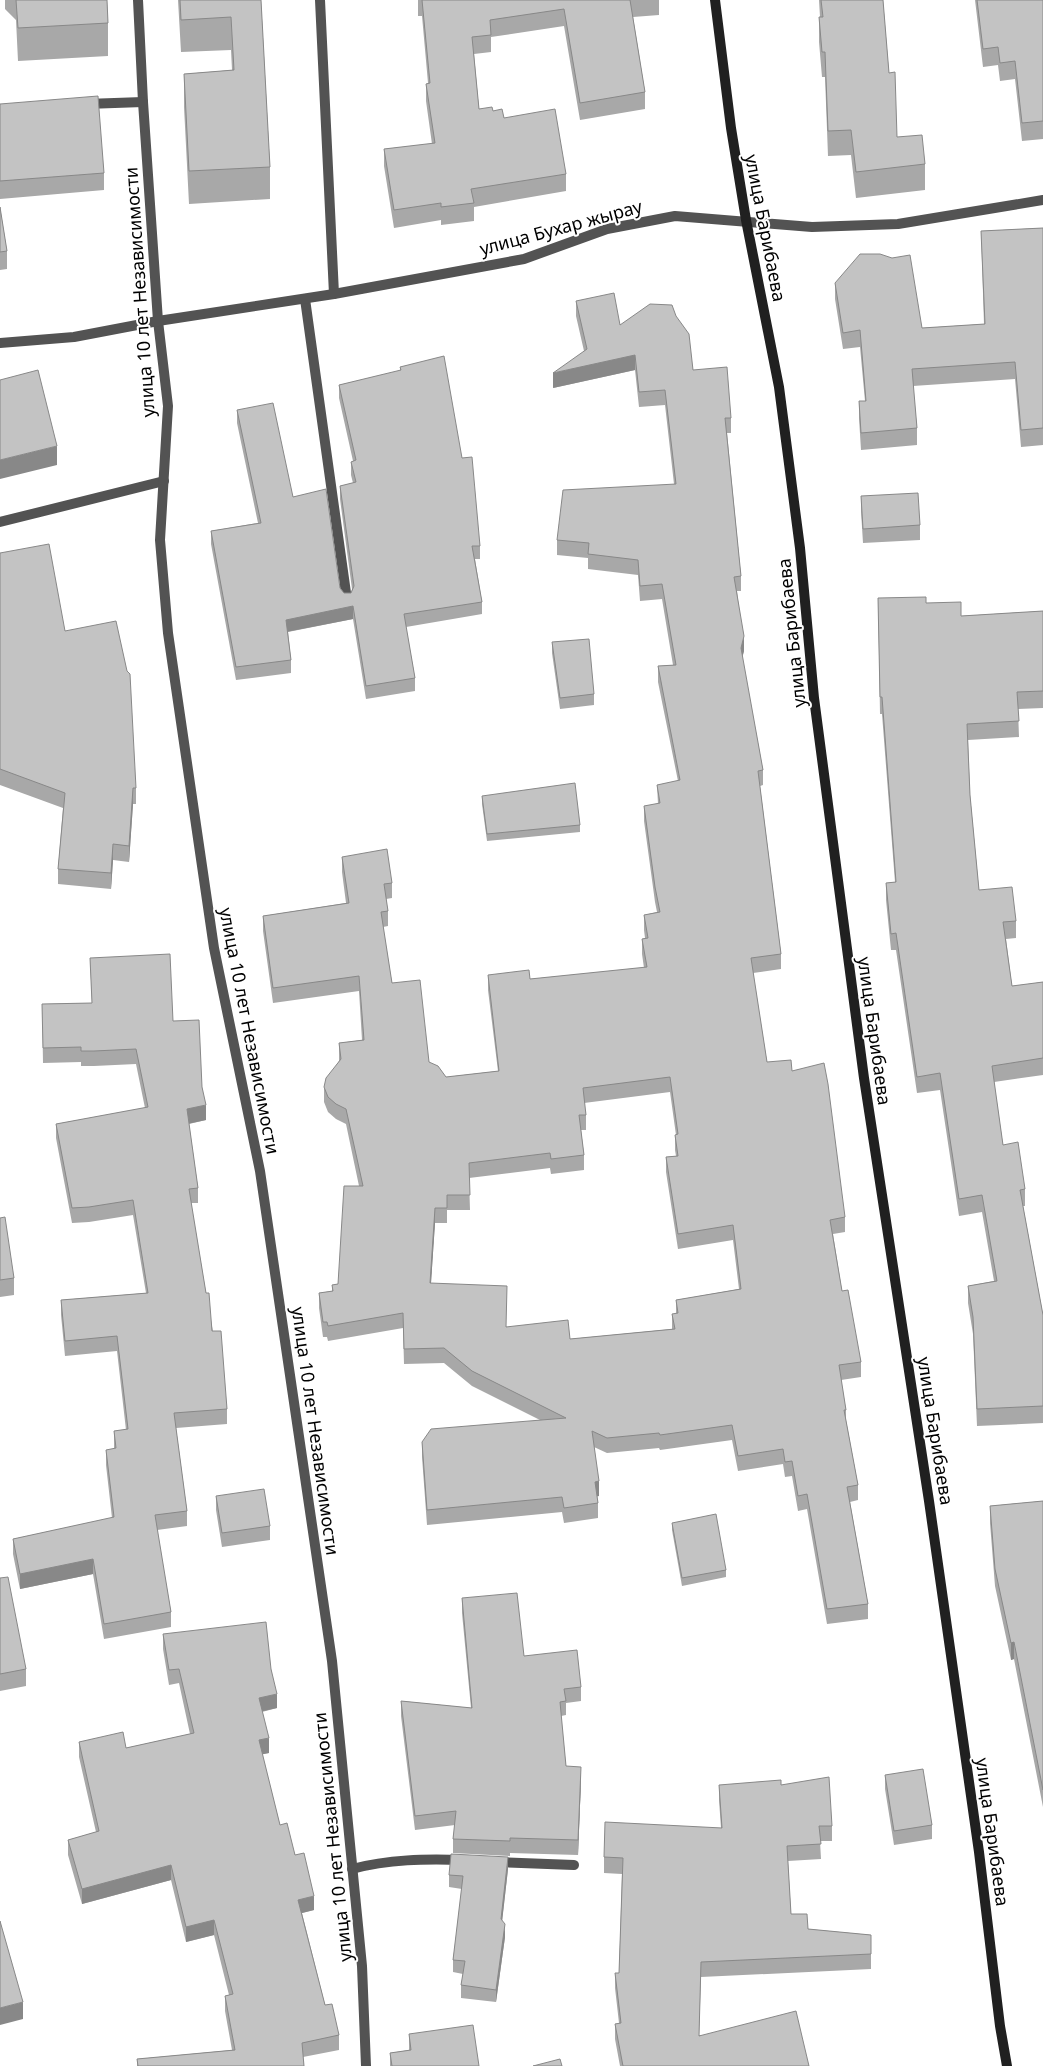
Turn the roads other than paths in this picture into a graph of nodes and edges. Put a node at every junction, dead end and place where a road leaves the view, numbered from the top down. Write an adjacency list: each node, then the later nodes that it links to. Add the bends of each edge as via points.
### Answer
1 (138, 0): 4 (street, улица 10 лет Независимости)
2 (320, 0): 8 (street)
3 (715, 0): 7 (street, улица Барибаева, via 730,128)
4 (143, 102): 5 (street); 10 (street, улица 10 лет Независимости)
5 (76, 105)
6 (1043, 200): 7 (street, улица Бухар жырау, via 898,224 812,227)
7 (746, 220): 8 (street, улица Бухар жырау, via 675,216 607,229 524,258); 18 (street, улица Барибаева, via 779,387 800,548 814,698 862,1068 932,1520)
8 (334, 294): 9 (street, улица Бухар жырау)
9 (305, 299): 10 (street, улица Бухар жырау); 14 (street)
10 (158, 321): 11 (street, улица Бухар жырау, via 74,337); 12 (street, улица 10 лет Независимости, via 168,406)
11 (0, 343)
12 (164, 481): 13 (street); 16 (street, улица 10 лет Независимости, via 160,540 168,633 214,948 260,1171 332,1661)
13 (0, 522)
14 (347, 600)
15 (574, 1865): 16 (street, via 426,1859 376,1862)
16 (352, 1869): 17 (street, улица 10 лет Независимости, via 362,1966)
17 (366, 2066)
18 (1007, 2066)

